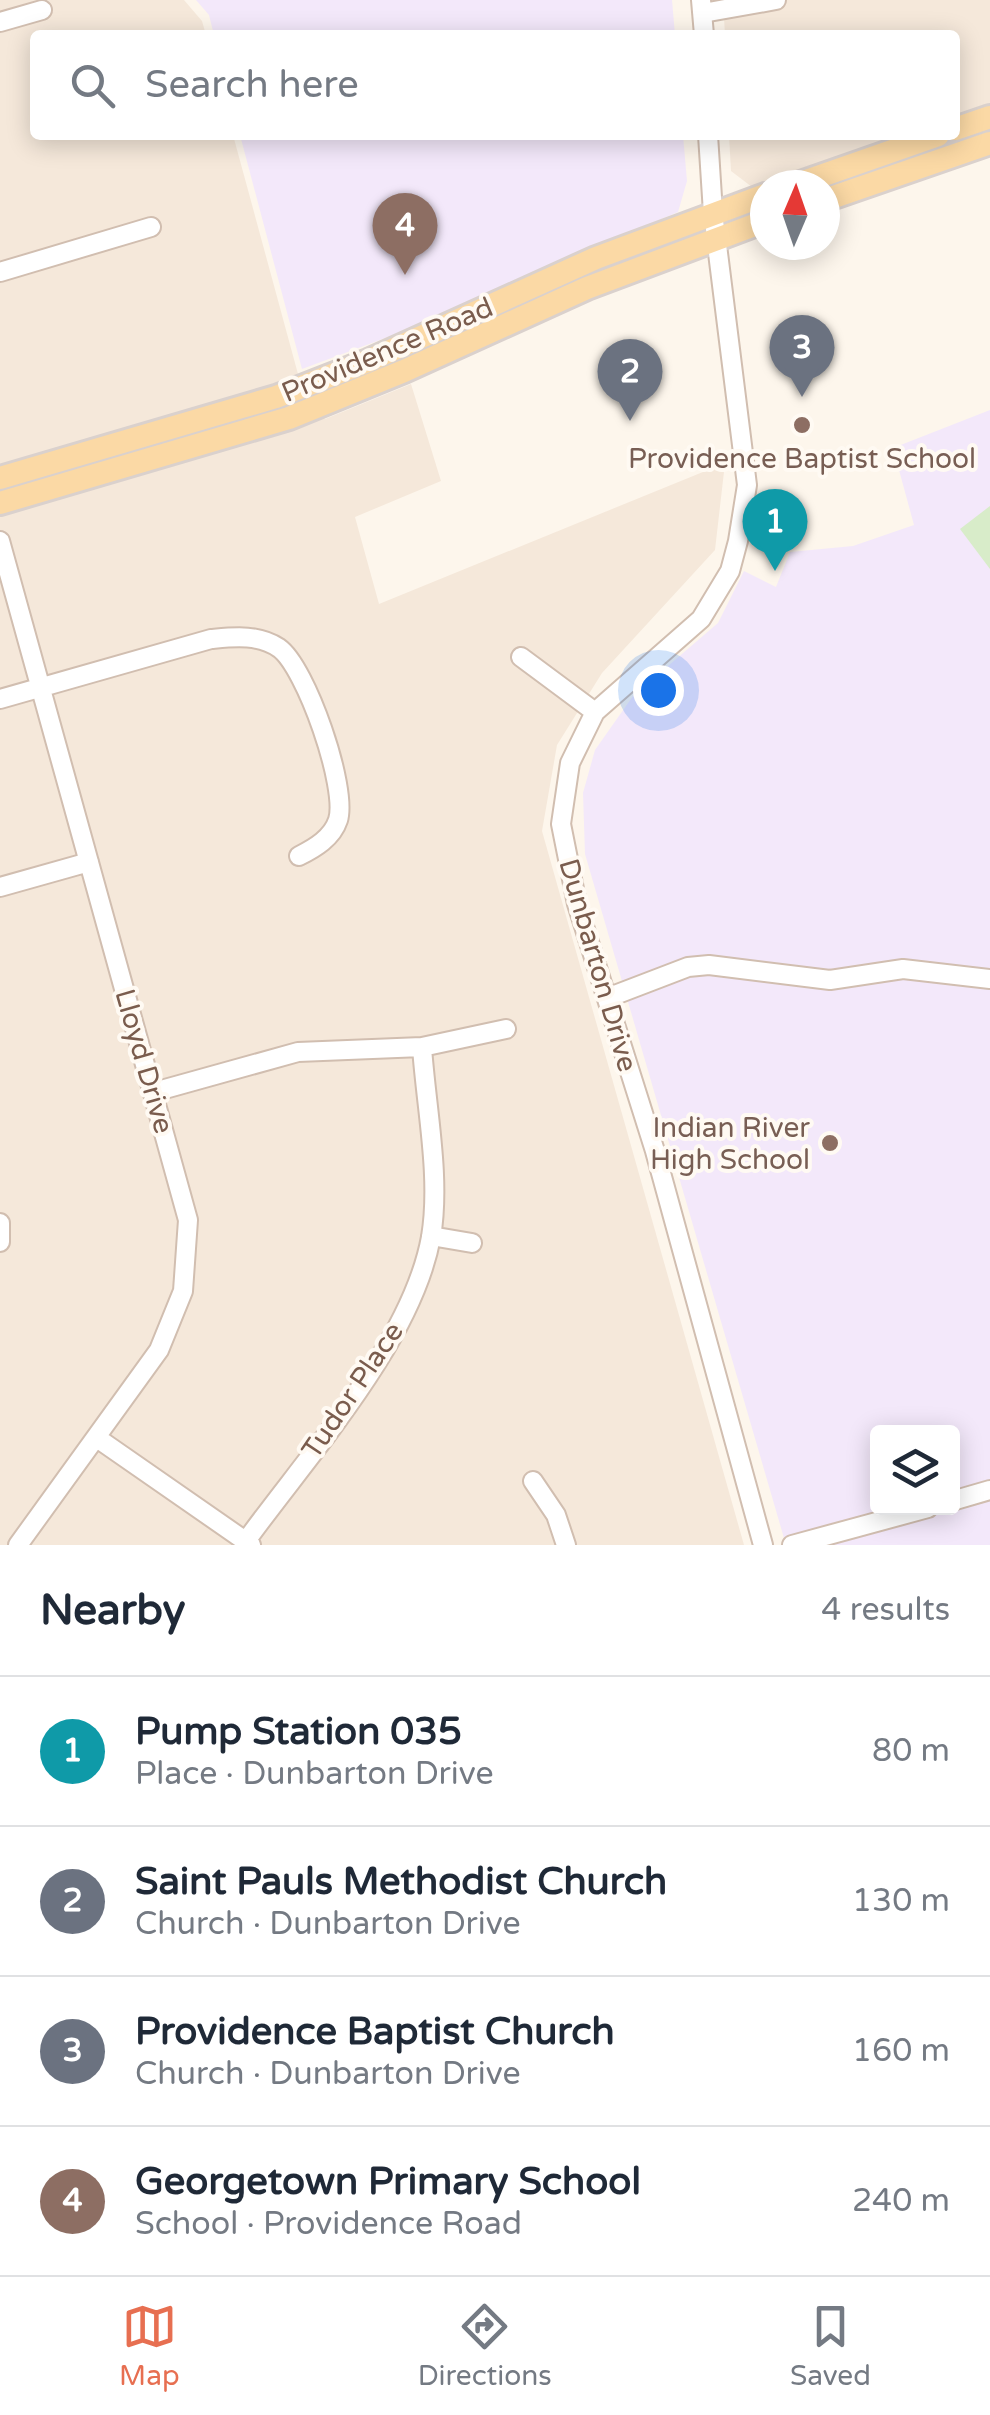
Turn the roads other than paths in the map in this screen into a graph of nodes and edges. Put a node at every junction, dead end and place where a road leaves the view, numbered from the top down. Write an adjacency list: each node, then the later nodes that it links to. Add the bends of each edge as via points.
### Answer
1 (776, 0): 2 (street)
2 (702, 6)
3 (42, 10): 4 (street)
4 (0, 22)
5 (990, 117): 6 (main road)
6 (960, 127)
7 (708, 140): 13 (street, Dunbarton Drive)
8 (924, 140): 10 (main road)
9 (990, 142): 11 (main road)
10 (838, 170)
11 (840, 195)
12 (750, 200): 13 (main road, Providence Road)
13 (713, 213): 16 (street, Dunbarton Drive); 18 (main road, Providence Road, via 276,397)
14 (152, 227): 17 (street)
15 (750, 227): 16 (main road, Providence Road)
16 (716, 238): 19 (main road, Providence Road, via 289,418); 24 (street, Dunbarton Drive, via 746,485 738,540 730,571 701,620)
17 (0, 272)
18 (0, 478)
19 (0, 504)
20 (0, 541): 22 (street, Lloyd Drive)
21 (521, 657): 24 (street)
22 (43, 687): 23 (street); 25 (street, via 211,639 242,636 280,649 299,668 338,784 337,823); 26 (street, Lloyd Drive)
23 (0, 699)
24 (595, 712): 29 (street, Dunbarton Drive, via 570,764 561,824)
25 (299, 856)
26 (89, 862): 27 (street); 32 (street, Lloyd Drive)
27 (0, 888)
28 (990, 979): 29 (street, via 903,969 830,980 709,965)
29 (607, 998): 45 (street, Dunbarton Drive)
30 (506, 1029): 31 (street)
31 (422, 1047): 32 (street, via 298,1052); 34 (street, Tudor Place)
32 (154, 1092): 37 (street, Lloyd Drive, via 188,1220 183,1292 159,1350)
33 (0, 1222): 35 (street)
34 (431, 1236): 36 (street); 42 (street, Tudor Place, via 390,1342)
35 (0, 1242)
36 (472, 1243)
37 (96, 1438): 42 (street); 43 (street, Lloyd Drive)
38 (533, 1481): 44 (street)
39 (990, 1490): 40 (street)
40 (960, 1498)
41 (902, 1515): 46 (street)
42 (249, 1543)
43 (18, 1545)
44 (566, 1545)
45 (763, 1545)
46 (792, 1545)

